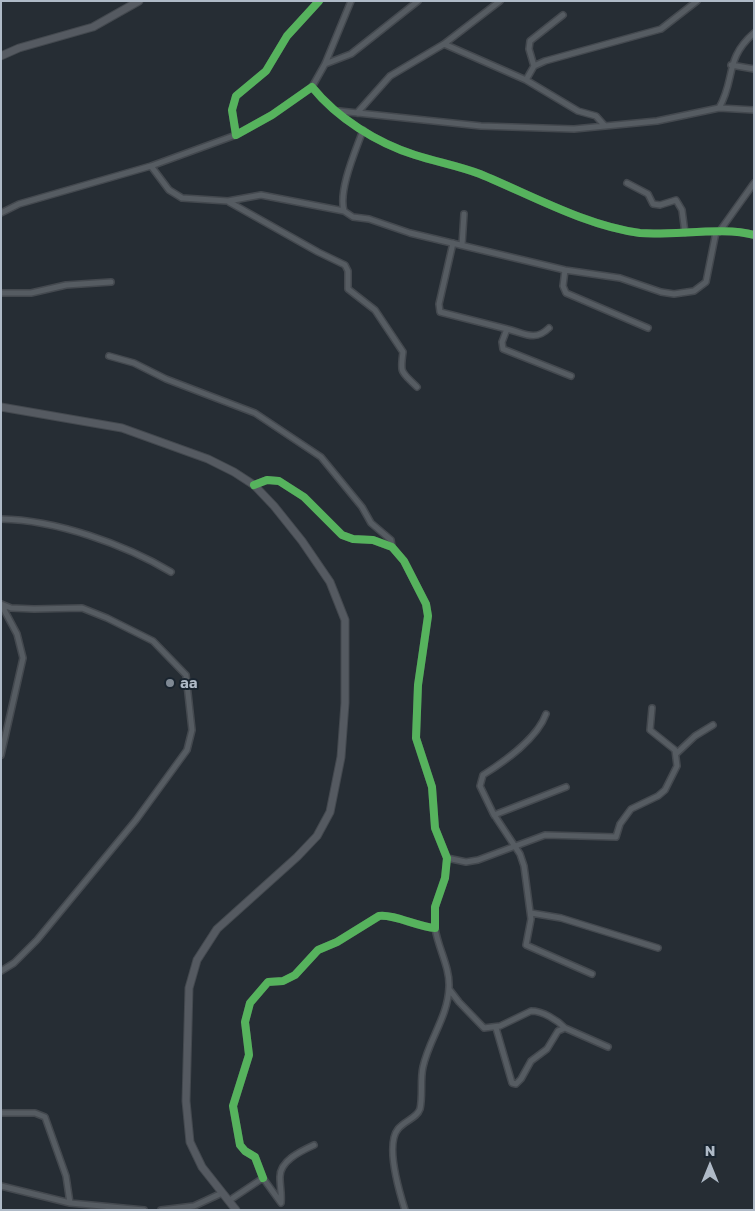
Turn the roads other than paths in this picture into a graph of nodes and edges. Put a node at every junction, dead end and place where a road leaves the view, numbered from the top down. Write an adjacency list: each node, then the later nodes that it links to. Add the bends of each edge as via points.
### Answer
1 (139, 1): 10 (main road, via 93,27)
2 (319, 1): 23 (street, via 287,36 266,71 236,96 232,110)
3 (351, 1): 11 (street)
4 (418, 1): 11 (street, via 351,54)
5 (500, 1): 9 (street)
6 (697, 1): 13 (street, via 661,29)
7 (563, 15): 13 (street, via 530,41)
8 (754, 33): 12 (street, via 742,43)
9 (444, 44): 15 (street); 20 (street, via 390,76)
10 (1, 56)
11 (325, 64): 16 (street)
12 (731, 65): 14 (street); 17 (street)
13 (534, 66): 15 (street)
14 (754, 69)
15 (526, 80): 21 (street, via 578,111 596,116)
16 (312, 87): 19 (street); 23 (street)
17 (719, 108): 18 (street); 21 (street, via 657,121)
18 (754, 110)
19 (339, 111): 20 (street); 22 (street)
20 (357, 113): 21 (street, via 492,126 574,129)
21 (604, 125)
22 (363, 130): 28 (street, via 346,185); 32 (street, via 413,154 478,174 605,224 640,233)
23 (236, 135): 24 (street)
24 (151, 166): 27 (street, via 177,196); 29 (street, via 19,204)
25 (627, 183): 32 (street, via 648,194 653,204 676,200 683,212)
26 (754, 183): 31 (street)
27 (228, 201): 28 (street, via 261,195); 44 (street, via 345,265 348,289 374,310 396,339 403,352 402,371)
28 (344, 211): 34 (street, via 353,217)
29 (1, 214)
30 (464, 214): 35 (street)
31 (717, 232): 32 (street); 33 (street); 36 (street, via 708,278 694,291 669,294 620,278)
32 (685, 233)
33 (754, 235)
34 (452, 243): 35 (street); 41 (street, via 440,312)
35 (462, 245): 36 (street)
36 (565, 270): 40 (street, via 566,293)
37 (111, 282): 38 (street, via 66,284 32,293)
38 (1, 293)
39 (549, 328): 41 (street, via 536,337)
40 (648, 328)
41 (507, 329): 43 (street, via 503,349)
42 (109, 356): 48 (street, via 139,365 258,415 325,462 364,509 371,523 391,540)
43 (571, 376)
44 (417, 387)
45 (1, 407): 46 (main road, via 122,428 208,460)
46 (254, 485): 48 (street, via 267,480 279,482 304,497 342,535); 73 (main road, via 302,541 330,582 340,604 345,620 345,704 341,757 326,822 297,857 217,929 193,971 187,1013 189,1136 202,1168)
47 (1, 519): 49 (street, via 73,531 133,553)
48 (392, 547): 59 (street, via 404,561 428,611 418,685 416,730 432,787 434,823)
49 (171, 572)
50 (1, 604): 55 (street, via 17,634 24,658); 63 (street, via 11,608 82,608 156,643 186,675 192,730 187,750 136,820 37,940)
51 (652, 708): 54 (street, via 650,730)
52 (546, 714): 57 (street, via 523,746 481,778 482,792)
53 (713, 725): 54 (street)
54 (677, 753): 58 (street, via 677,766 666,790 631,809 620,824 616,837 545,835)
55 (1, 755)
56 (566, 787): 57 (street)
57 (494, 815): 58 (street)
58 (514, 846): 59 (street, via 466,862); 60 (street, via 524,866)
59 (447, 858): 61 (street, via 445,878 435,907)
60 (531, 913): 62 (street, via 561,918); 64 (street, via 526,945)
61 (435, 928): 65 (street); 71 (street, via 379,916 318,950 295,975 283,981 268,982 252,998 245,1022 250,1055 233,1110 240,1145 256,1157)
62 (658, 948)
63 (1, 971)
64 (592, 974)
65 (449, 989): 66 (street, via 477,1023 484,1028); 80 (street, via 444,1016 423,1065 420,1109 394,1133 392,1143)
66 (496, 1028): 67 (street, via 531,1010 552,1018); 67 (street, via 512,1083 516,1084 531,1061 547,1049 558,1031)
67 (565, 1028): 68 (street)
68 (608, 1047)
69 (1, 1113): 75 (street, via 35,1113 45,1117 66,1176)
70 (314, 1145): 71 (street, via 289,1159 280,1173 281,1203)
71 (263, 1178): 74 (street)
72 (1, 1186): 75 (street)
73 (222, 1193): 74 (main road); 76 (street)
74 (230, 1200): 79 (main road)
75 (70, 1203): 77 (street)
76 (194, 1208): 78 (street)
77 (144, 1210)
78 (161, 1210)
79 (236, 1210)
80 (406, 1210)

